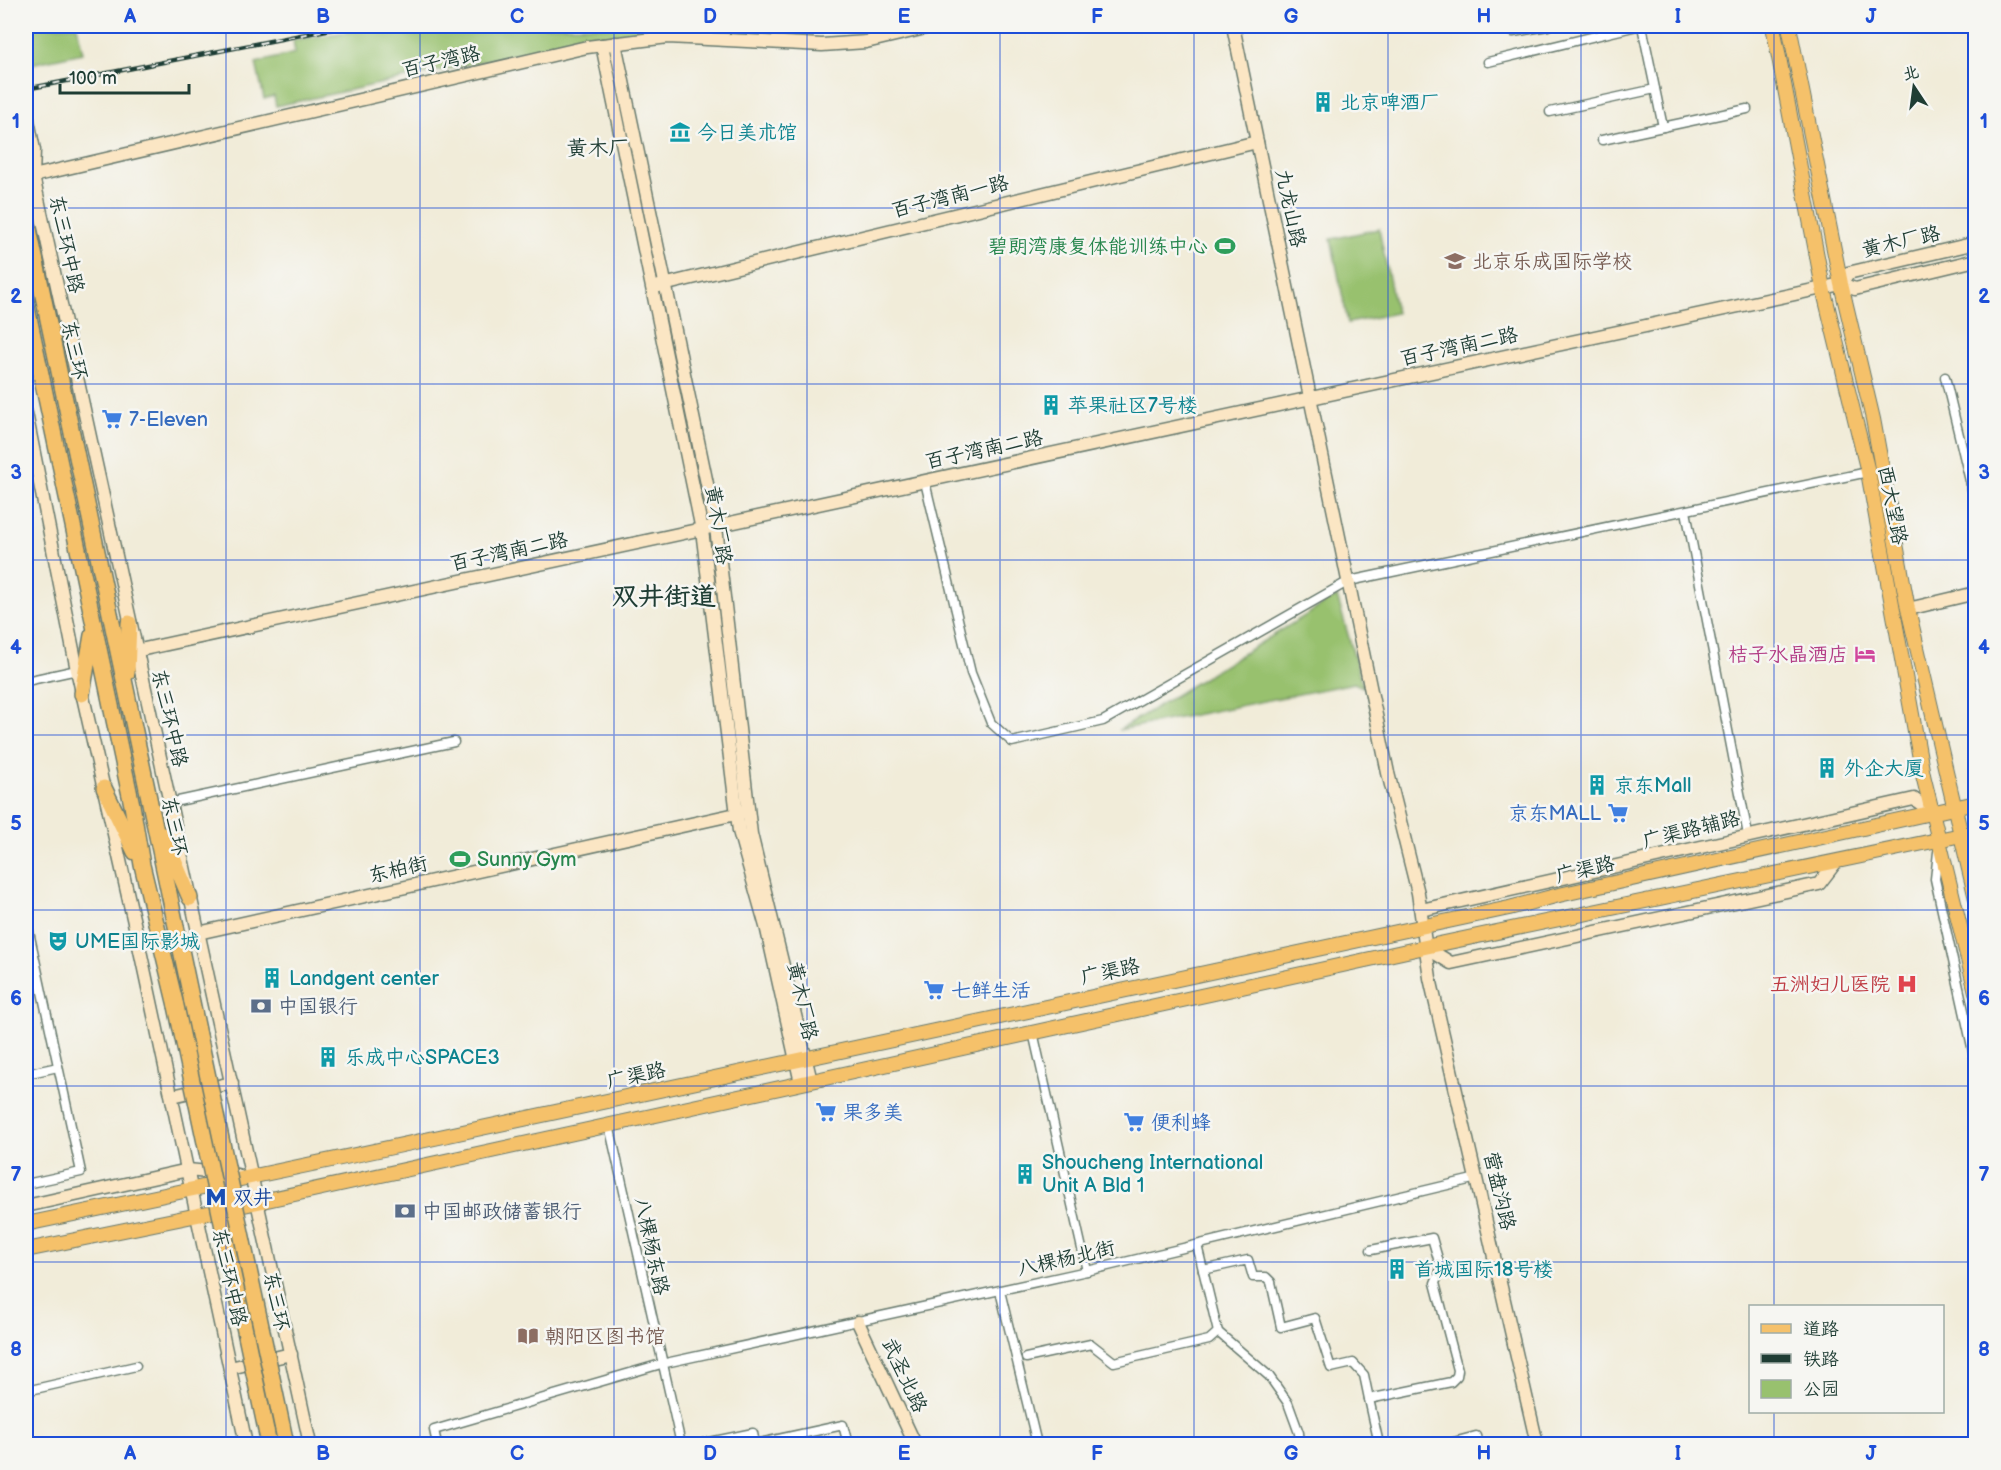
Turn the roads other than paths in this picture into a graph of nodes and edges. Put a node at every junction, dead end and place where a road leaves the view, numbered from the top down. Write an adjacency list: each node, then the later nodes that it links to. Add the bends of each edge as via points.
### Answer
1 (934, 26): 9 (street, 百子湾路, via 866,42 822,45 668,37)
2 (1233, 26): 18 (street, 九龙山路)
3 (1548, 26): 8 (street)
4 (1637, 26): 11 (street)
5 (1642, 26): 12 (street)
6 (1773, 26): 26 (main road, 西大望路)
7 (1789, 26): 24 (main road, 西大望路)
8 (1513, 32)
9 (615, 43): 10 (street, 百子湾路); 23 (street, 黄木厂路)
10 (602, 45): 19 (street, 百子湾路); 25 (street, 黄木厂路)
11 (1488, 62)
12 (1655, 89): 15 (street); 16 (street)
13 (1747, 109): 16 (street)
14 (26, 110): 19 (street, 东三环中路, via 34,150)
15 (1550, 112)
16 (1663, 127): 17 (street)
17 (1602, 140)
18 (1257, 142): 23 (street, 百子湾南一路); 29 (street, 九龙山路)
19 (29, 172): 41 (street, 东三环中路)
20 (26, 215): 47 (highway, 东三环)
21 (1976, 243): 24 (street, 黄木厂路, via 1848,273)
22 (1976, 260): 24 (street, via 1855,290)
23 (666, 284): 25 (street, 百子湾南一路); 36 (street, 黄木厂路)
24 (1840, 284): 26 (street, 百子湾南二路); 40 (main road, 西大望路, via 1872,419)
25 (652, 287): 37 (street, 黄木厂路)
26 (1823, 288): 29 (street, 百子湾南二路); 32 (main road, 西大望路)
27 (26, 303): 42 (highway, 东三环)
28 (1946, 377): 34 (street)
29 (1311, 398): 33 (street, 百子湾南二路); 38 (street, 九龙山路)
30 (26, 413): 31 (street, 东三环中路)
31 (28, 439): 44 (street, 东三环中路)
32 (1868, 472): 35 (street); 55 (main road, 西大望路)
33 (925, 482): 36 (street, 百子湾南二路); 38 (street, via 970,673 992,723 1012,742 1103,722)
34 (1976, 506)
35 (1686, 512): 38 (street); 59 (street)
36 (716, 527): 37 (street, 百子湾南二路); 54 (street, 黄木厂路)
37 (702, 530): 43 (street, 百子湾南二路); 54 (street, 黄木厂路)
38 (1349, 581): 65 (street, 营盘沟路)
39 (1976, 593): 40 (street)
40 (1908, 609): 53 (main road, 西大望路)
41 (129, 624): 43 (street, 东三环中路); 47 (highway)
42 (94, 626): 46 (highway); 62 (highway, 东三环)
43 (135, 651): 51 (street, 东三环中路)
44 (77, 670): 45 (street); 46 (street, 东三环中路)
45 (26, 681)
46 (82, 694): 49 (street, 东三环中路)
47 (126, 694): 50 (highway, 东三环)
48 (454, 742): 51 (street)
49 (104, 789): 62 (highway); 78 (street, 东三环中路)
50 (149, 802): 63 (highway); 106 (highway, 东三环, bridge)
51 (169, 803): 63 (street, 东三环中路)
52 (1976, 803): 53 (main road, 广渠路)
53 (1956, 807): 55 (main road, 广渠路); 58 (main road, 西大望路)
54 (742, 812): 68 (street, 东柏街); 72 (street, 黄木厂路)
55 (1932, 812): 56 (street, 广渠路辅路, via 1914,799); 57 (main road, 广渠路); 60 (main road, 西大望路)
56 (1774, 830): 57 (street); 59 (street, 广渠路辅路)
57 (1844, 831): 67 (main road, 广渠路)
58 (1969, 834): 60 (main road); 64 (main road, 西大望路)
59 (1748, 835): 65 (street, 广渠路辅路)
60 (1940, 840): 61 (main road); 70 (main road, 西大望路); 73 (street, via 1935,879)
61 (1836, 862): 69 (main road); 69 (street, via 1819,884 1451,963)
62 (142, 865): 104 (highway, 东三环, bridge)
63 (190, 898): 68 (street, 东三环中路)
64 (1976, 899)
65 (1421, 910): 67 (street, 营盘沟路)
66 (26, 918): 74 (street)
67 (1423, 925): 69 (street, 营盘沟路); 72 (main road, 广渠路, via 1031,1007)
68 (198, 933): 77 (street, 东三环中路)
69 (1425, 947): 71 (main road); 82 (street, 营盘沟路)
70 (1976, 992)
71 (1033, 1032): 76 (main road); 93 (street)
72 (802, 1060): 76 (street, 黄木厂路); 81 (main road, 广渠路)
73 (1976, 1065)
74 (58, 1067): 75 (street); 83 (street, via 81,1172)
75 (26, 1074)
76 (806, 1082): 79 (main road)
77 (232, 1083): 78 (street); 81 (street, 东三环中路)
78 (172, 1096): 80 (street, 东三环中路)
79 (609, 1125): 85 (main road); 99 (street, 八棵杨东路)
80 (188, 1170): 81 (street); 84 (street, 东三环中路); 86 (street)
81 (253, 1177): 84 (main road, 广渠路); 85 (street, 东三环中路)
82 (1477, 1178): 89 (street, 八棵杨北街); 118 (street, 营盘沟路)
83 (26, 1184)
84 (193, 1190): 87 (street, 东三环中路); 88 (main road, 广渠路)
85 (259, 1202): 87 (main road); 97 (street, 东三环中路)
86 (26, 1206)
87 (198, 1215): 90 (main road); 101 (street, 东三环中路)
88 (26, 1224)
89 (1197, 1245): 92 (street); 93 (street, 八棵杨北街)
90 (26, 1250)
91 (1371, 1250): 103 (street, via 1432,1238 1441,1269 1435,1283 1458,1370 1451,1382)
92 (1203, 1270): 96 (street); 103 (street, via 1248,1260 1253,1277 1266,1277 1271,1282 1281,1327 1315,1318 1331,1368 1353,1363 1364,1375)
93 (1087, 1271): 94 (street, 八棵杨北街)
94 (1000, 1291): 95 (street, 八棵杨北街); 113 (street)
95 (858, 1322): 99 (street, 八棵杨北街); 112 (street, 武圣北路)
96 (1218, 1332): 98 (street, via 1209,1340 1114,1362 1091,1344); 114 (street, via 1269,1376 1288,1402)
97 (291, 1354): 101 (street); 107 (street, 东三环中路)
98 (1026, 1358)
99 (662, 1364): 108 (street, 八棵杨北街, via 434,1430); 109 (street, 八棵杨东路)
100 (136, 1366): 102 (street)
101 (230, 1368): 105 (street, 东三环中路)
102 (26, 1391)
103 (1369, 1399): 115 (street)
104 (268, 1437)
105 (246, 1444)
106 (286, 1444)
107 (310, 1444)
108 (437, 1444)
109 (681, 1444)
110 (700, 1444): 111 (street, via 753,1433 755,1444 843,1425)
111 (848, 1444)
112 (915, 1444)
113 (1037, 1444)
114 (1300, 1444)
115 (1378, 1444)
116 (1446, 1444): 117 (street, via 1476,1436)
117 (1478, 1444)
118 (1537, 1444)

